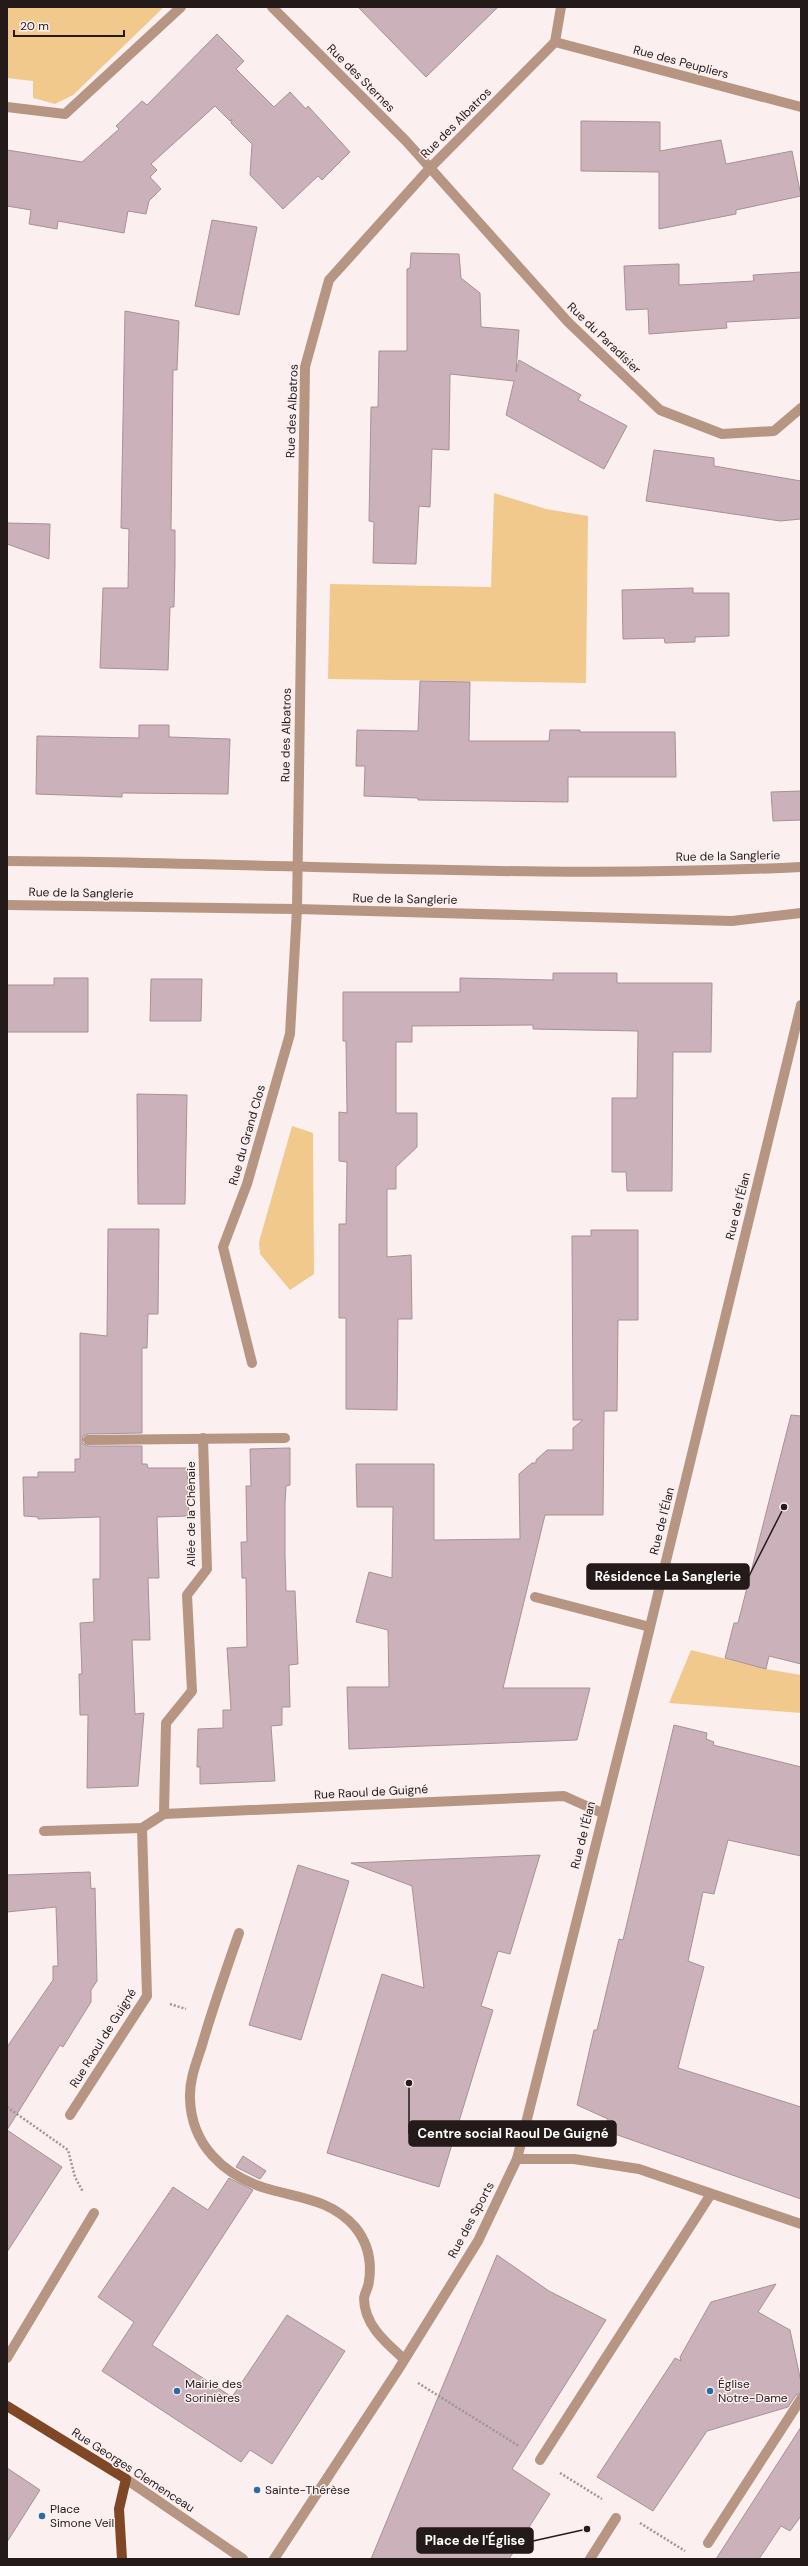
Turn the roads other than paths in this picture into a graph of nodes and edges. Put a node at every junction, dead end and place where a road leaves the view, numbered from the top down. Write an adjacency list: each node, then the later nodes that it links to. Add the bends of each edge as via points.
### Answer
1 (181, 7): 5 (street, via 65,114)
2 (272, 7): 7 (street, Rue des Sternes, via 406,141)
3 (561, 7): 4 (street)
4 (555, 42): 6 (street, Rue des Peupliers); 7 (street, Rue des Albatros)
5 (7, 107)
6 (801, 107)
7 (429, 169): 8 (street, Rue du Paradisier, via 568,322 660,410 722,434 774,431); 10 (street, Rue des Albatros, via 329,280 304,367)
8 (801, 408)
9 (7, 861): 10 (street, Rue de la Sanglerie)
10 (296, 867): 11 (street, Rue de la Sanglerie, via 648,870); 13 (street, Rue des Albatros)
11 (801, 867)
12 (7, 905): 13 (street, Rue de la Sanglerie)
13 (297, 909): 14 (street, Rue de la Sanglerie, via 732,921); 16 (street, Rue du Grand Clos, via 290,1034 247,1184 223,1247)
14 (801, 913)
15 (801, 1004): 21 (street, Rue de l'Élan)
16 (252, 1363)
17 (203, 1438): 18 (street); 19 (street); 23 (street, Allée de la Chênaie, via 207,1569 187,1595 192,1691 166,1723)
18 (285, 1438)
19 (88, 1440)
20 (535, 1597): 21 (street)
21 (650, 1626): 22 (street, Rue de l'Élan)
22 (602, 1813): 23 (street, Rue Raoul de Guigné, via 564,1796); 28 (street, Rue de l'Élan)
23 (164, 1814): 24 (street, Rue Raoul de Guigné)
24 (142, 1828): 25 (street); 27 (street, Rue Raoul de Guigné, via 147,1996)
25 (44, 1831)
26 (240, 1933): 33 (street, via 195,2068 190,2098 196,2127 206,2150 227,2170 246,2182 308,2197 333,2209 354,2226 365,2242 371,2261 364,2298 369,2320 383,2341)
27 (70, 2115)
28 (517, 2159): 29 (street, via 574,2159 639,2169); 33 (street, Rue des Sports, via 478,2241)
29 (712, 2194): 31 (street); 36 (street)
30 (94, 2214): 32 (street)
31 (801, 2224)
32 (7, 2358)
33 (404, 2359): 42 (street, Rue des Sports)
34 (801, 2399): 39 (street)
35 (7, 2406): 37 (main road, Rue Georges Clemenceau)
36 (540, 2460)
37 (126, 2479): 40 (main road, via 119,2509); 41 (street, Rue Georges Clemenceau)
38 (616, 2518): 43 (street)
39 (708, 2543)
40 (122, 2559)
41 (243, 2559)
42 (274, 2559)
43 (590, 2559)

